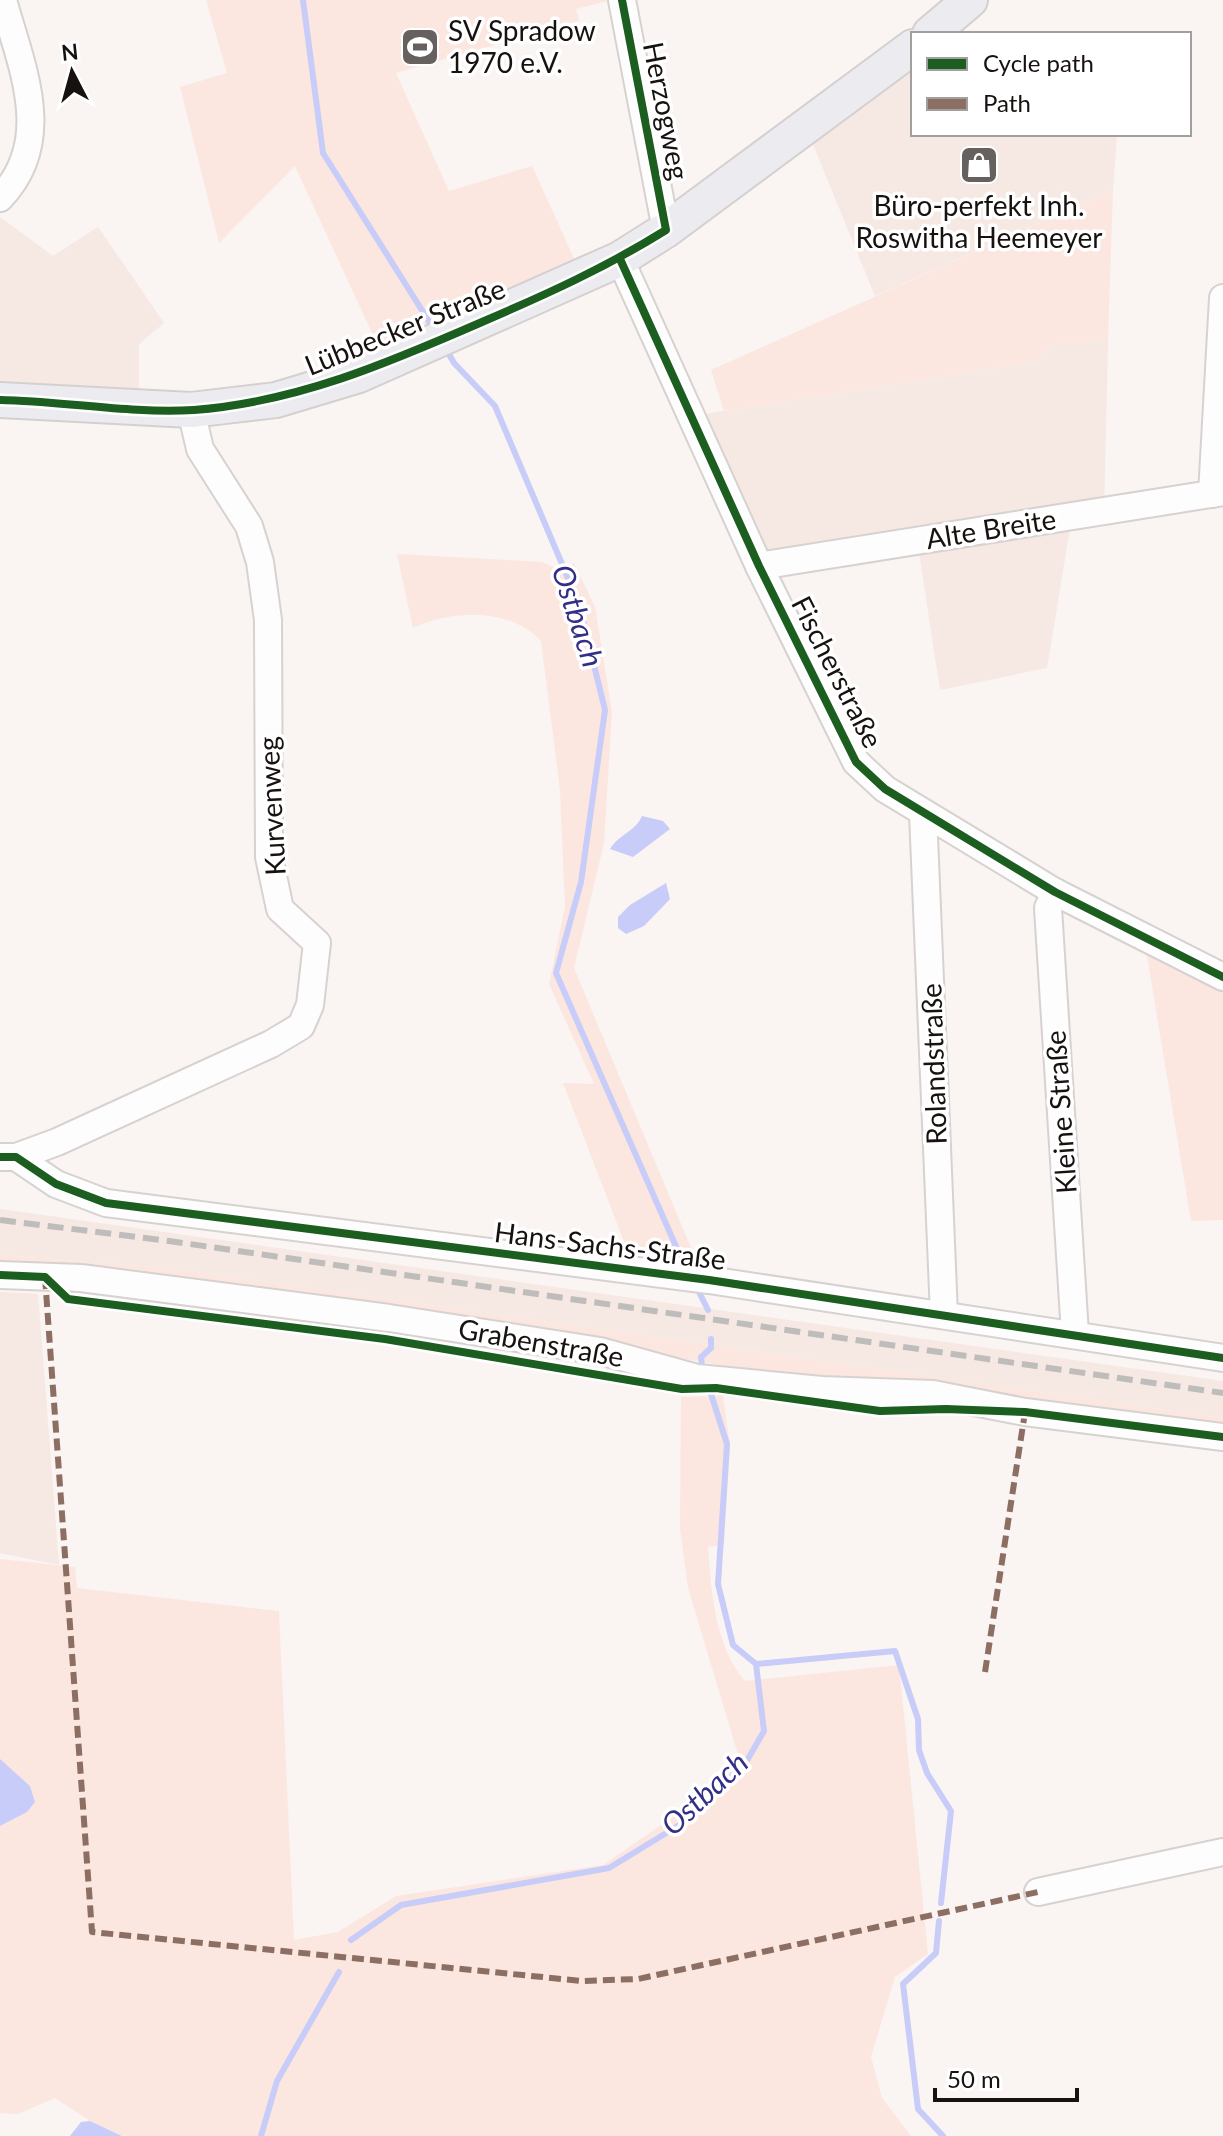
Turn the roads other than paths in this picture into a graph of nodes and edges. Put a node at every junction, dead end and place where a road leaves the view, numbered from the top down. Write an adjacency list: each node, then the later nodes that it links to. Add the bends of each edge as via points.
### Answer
1 (3, 0): 6 (street, via 32,107 31,148)
2 (622, 0): 7 (street, Herzogweg)
3 (970, 0): 4 (main road)
4 (932, 32)
5 (911, 48): 7 (main road, Lübbecker Straße)
6 (0, 198)
7 (666, 230): 8 (main road, Lübbecker Straße)
8 (620, 259): 11 (main road, Lübbecker Straße, via 359,375 276,400); 13 (street, Fischerstraße)
9 (1223, 298): 12 (street)
10 (0, 400): 11 (main road, Lübbecker Straße)
11 (191, 410): 17 (street, Kurvenweg, via 200,449 249,526 260,562 268,620 269,857 280,909 317,943 310,1005 301,1026 271,1044)
12 (1217, 493): 13 (street, Alte Breite)
13 (759, 566): 14 (street, Fischerstraße, via 856,762)
14 (923, 813): 15 (street, Fischerstraße); 21 (street, Rolandstraße)
15 (1055, 892): 16 (street, Fischerstraße); 22 (street, Kleine Straße, via 1048,908)
16 (1223, 977)
17 (57, 1142): 18 (street, Kurvenweg); 19 (street, via 52,1163)
18 (8, 1157): 19 (street, Hans-Sachs-Straße)
19 (56, 1184): 21 (street, Hans-Sachs-Straße, via 106,1203)
20 (0, 1275): 24 (street, Grabenstraße, via 81,1278 389,1318 600,1351 697,1378 933,1394 1025,1412)
21 (944, 1315): 22 (street, Hans-Sachs-Straße)
22 (1075, 1334): 23 (street, Hans-Sachs-Straße)
23 (1223, 1358)
24 (1223, 1437)
25 (1223, 1852): 26 (street)
26 (1038, 1892)

